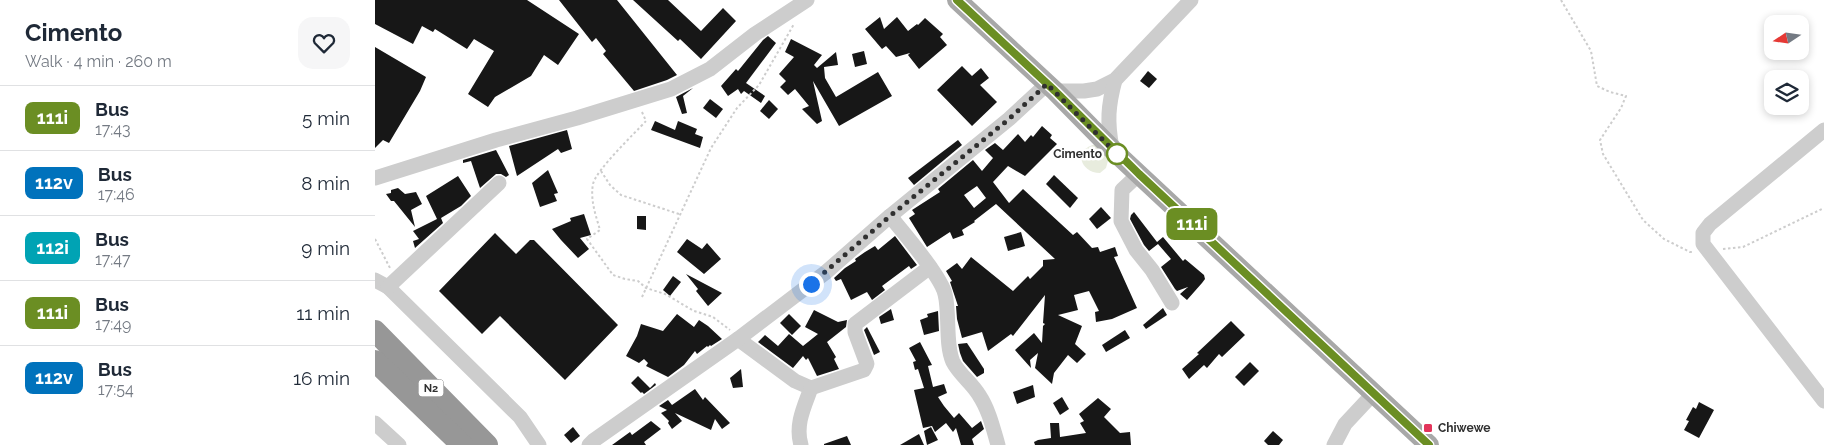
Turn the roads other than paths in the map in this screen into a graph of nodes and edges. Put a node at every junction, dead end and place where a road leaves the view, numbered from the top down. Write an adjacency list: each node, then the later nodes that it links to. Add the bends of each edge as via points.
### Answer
1 (807, 0): 9 (street, via 755,34 711,70 671,89)
2 (957, 0): 5 (main road)
3 (1191, 0): 4 (street)
4 (1115, 80): 5 (street, via 1084,91); 7 (street, via 1108,119)
5 (1051, 88): 7 (main road); 11 (street)
6 (1824, 130): 20 (street, via 1710,224 1703,234 1703,244)
7 (1113, 148): 8 (main road)
8 (1139, 174): 14 (street, via 1122,190 1121,221 1136,250); 19 (main road)
9 (375, 178)
10 (499, 183): 13 (street, via 417,262)
11 (890, 216): 12 (street); 16 (street, via 825,272)
12 (930, 268): 18 (street, via 855,324 867,364 864,370); 28 (street, via 945,292 953,363 988,410)
13 (386, 282): 25 (street, via 520,417)
14 (1172, 303)
15 (375, 331): 24 (highway, N2)
16 (738, 339): 18 (street, via 795,381); 26 (street)
17 (375, 361): 23 (highway, N2)
18 (811, 388): 27 (street, via 800,419 798,435)
19 (1373, 394): 29 (street, via 1345,424); 30 (main road)
20 (1824, 401)
21 (375, 423): 22 (street)
22 (399, 445)
23 (462, 445)
24 (487, 445)
25 (539, 445)
26 (589, 445)
27 (801, 445)
28 (997, 445)
29 (1334, 445)
30 (1429, 445)

